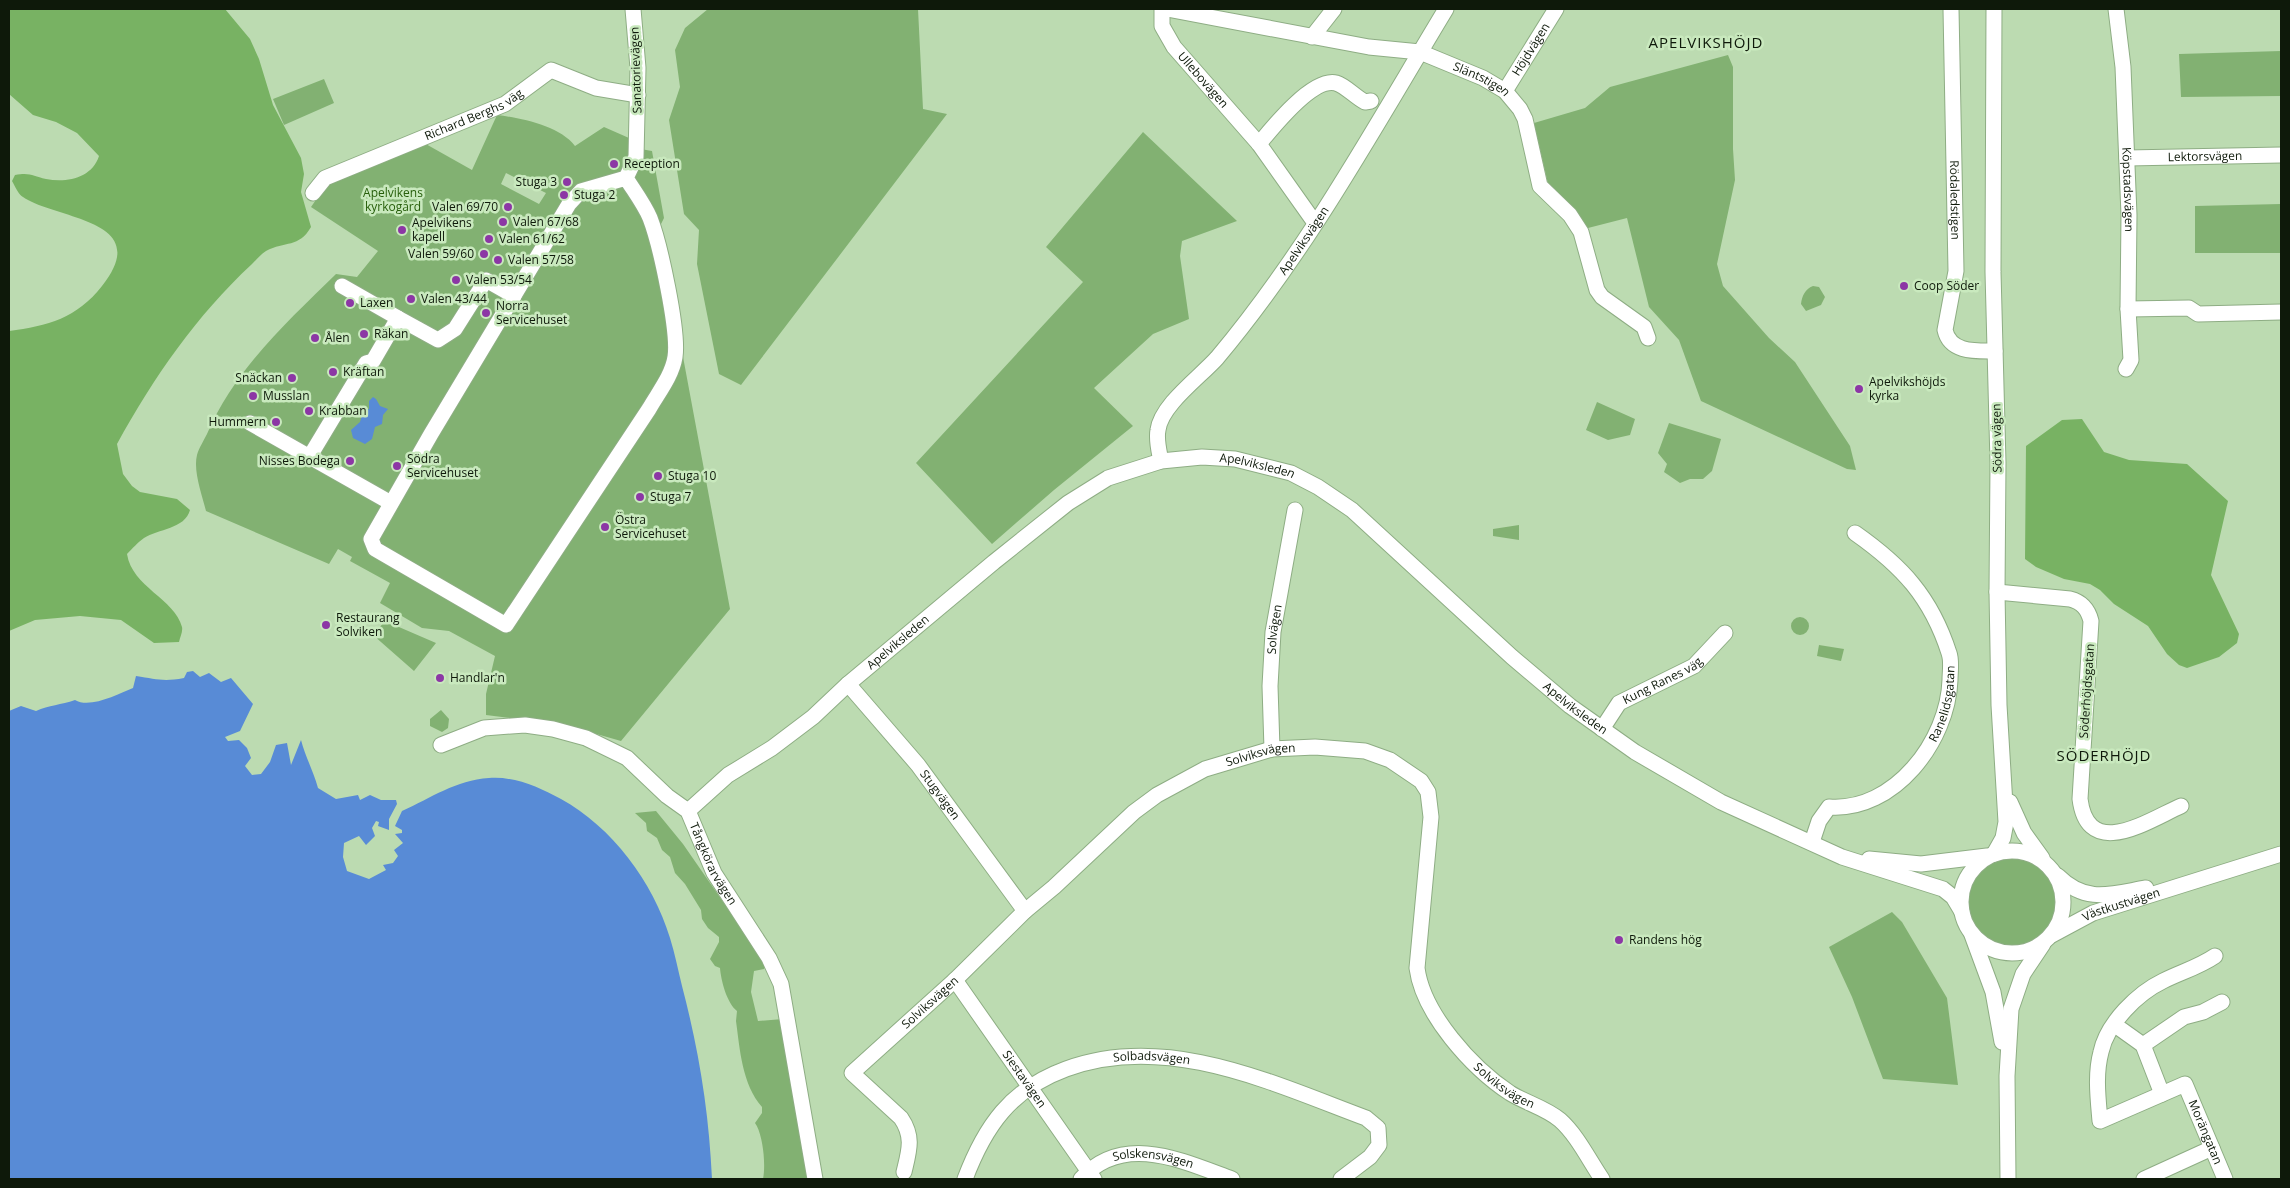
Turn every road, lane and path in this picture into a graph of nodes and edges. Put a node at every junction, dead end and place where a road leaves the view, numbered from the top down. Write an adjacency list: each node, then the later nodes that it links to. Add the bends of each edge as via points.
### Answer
1 (633, 9): 14 (street, Sanatorievägen)
2 (1162, 9): 17 (street, Ullebovägen, via 1162,26 1174,47)
3 (1167, 9): 11 (street, Släntstigen)
4 (1334, 9): 11 (street)
5 (1446, 9): 12 (street, Apelviksvägen)
6 (1556, 9): 13 (street, Höjdvägen)
7 (1951, 9): 29 (street, Rödaledstigen, via 1956,271 1945,330 1957,348)
8 (1994, 9): 16 (street, Södra vägen)
9 (2003, 9): 16 (street, Södra vägen)
10 (2116, 9): 19 (street, Köpstadsvägen)
11 (1312, 37): 12 (street, Släntstigen)
12 (1420, 52): 13 (street, Släntstigen, via 1483,78); 22 (street, Apelviksvägen)
13 (1505, 91): 28 (street, Släntstigen, via 1525,120 1540,186 1570,215 1581,232 1597,290 1644,327)
14 (638, 95): 20 (street, Sanatorievägen, via 636,157); 21 (street, Richard Berghs väg, via 596,88 551,70 505,104 325,178)
15 (1371, 101): 17 (street, via 1365,102 1338,83 1327,84 1294,103)
16 (1994, 102): 29 (street, Södra vägen)
17 (1259, 144): 22 (street, Ullebovägen)
18 (2281, 155): 19 (street, Lektorsvägen)
19 (2128, 158): 25 (street, Köpstadsvägen)
20 (626, 178): 24 (street, via 581,191 569,204); 34 (street, via 650,218 676,341 675,358 671,372 649,409 506,625 374,549 374,531)
21 (313, 192)
22 (1316, 223): 33 (street, Apelviksvägen, via 1243,326 1164,414 1157,432)
23 (342, 286): 27 (street)
24 (514, 296): 27 (street, via 486,280 455,329 438,340); 34 (street)
25 (2128, 309): 26 (street, via 2189,308 2198,314); 30 (street, Köpstadsvägen, via 2131,360)
26 (2281, 312)
27 (398, 318): 32 (street, via 373,362 366,363)
28 (1648, 338)
29 (1995, 352): 37 (street, Södra vägen)
30 (2126, 369)
31 (250, 423): 32 (street)
32 (310, 456): 34 (street)
33 (1161, 460): 39 (street, Apelviksleden, via 1108,478 1068,503); 40 (street, Apelviksleden, via 1235,459 1277,468 1318,487 1370,524 1512,657)
34 (391, 503)
35 (1296, 510): 42 (street, Solvägen, via 1274,632 1270,686)
36 (1855, 533): 46 (street, Ranelidsgatan, via 1898,566 1930,606 1950,656 1949,693 1941,726 1910,773 1884,792 1858,805 1829,807 1819,820)
37 (1997, 592): 43 (street, Södra vägen); 44 (street, Söderhöjdsgatan, via 2078,601 2092,620 2080,799 2081,810 2088,822 2095,829 2110,834 2130,830)
38 (1725, 633): 40 (street, Kung Ranes väg, via 1694,666 1619,703)
39 (848, 684): 45 (street, Apelviksleden, via 813,717 728,775); 51 (street, Stugvägen, via 918,766)
40 (1602, 730): 46 (street, Apelviksleden, via 1721,802)
41 (441, 746): 45 (street, Tångkörarvägen, via 498,726 525,725 570,733 601,743 627,758)
42 (1272, 749): 51 (street, Solviksvägen, via 1217,764 1157,795 1120,824); 70 (street, Solviksvägen, via 1315,747 1365,751 1390,760 1421,781 1428,792 1431,817 1417,968 1422,991 1468,1057 1509,1092 1560,1120)
43 (2003, 774): 48 (street, Södra vägen, via 2006,831); 49 (street, Södra vägen, via 2017,821)
44 (2181, 806)
45 (688, 811): 66 (street, Tångkörarvägen, via 714,873 769,958 781,984)
46 (1817, 845): 48 (street, Apelviksleden, via 1869,860 1905,863 1943,862); 52 (street, Apelviksleden, via 1856,863 1943,888)
47 (2281, 854): 50 (street, Västkustvägen)
48 (1991, 855): 49 (street, via 2006,851 2022,852 2037,857); 52 (street, via 1976,865 1967,878 1961,898)
49 (2051, 869): 50 (street, Västkustvägen, via 2071,888 2092,895); 54 (street, via 2061,885 2063,906 2060,920)
50 (2197, 880): 54 (street, Västkustvägen, via 2093,913)
51 (1025, 911): 56 (street, Solviksvägen)
52 (1962, 912): 53 (street)
53 (1971, 932): 54 (street, via 1988,947 2010,953 2031,949); 60 (street, Västkustvägen, via 1993,992)
54 (2048, 938): 60 (street, Västkustvägen, via 2026,969 2012,1000)
55 (2215, 956): 58 (street, via 2200,966 2162,981 2126,1010)
56 (956, 980): 61 (street, Siestavägen); 64 (street, Solviksvägen, via 852,1073 907,1127 911,1141)
57 (2222, 1002): 59 (street, via 2184,1018)
58 (2115, 1025): 59 (street); 62 (street, via 2101,1050 2098,1071 2100,1121)
59 (2143, 1045): 62 (street)
60 (2007, 1076): 71 (street, Västkustvägen)
61 (1028, 1087): 65 (street, Siestavägen); 67 (street, Solbadsvägen, via 996,1118); 69 (street, Solbadsvägen, via 1098,1058 1127,1055 1175,1057 1224,1069 1373,1122 1380,1134 1376,1151)
62 (2162, 1094): 63 (street, Morängatan, via 2185,1084)
63 (2212, 1148): 72 (street); 73 (street, Morängatan)
64 (904, 1172)
65 (1088, 1177): 68 (street, Solskensvägen, via 1096,1164 1113,1158 1153,1153 1180,1159)
66 (816, 1179)
67 (964, 1179)
68 (1232, 1179)
69 (1341, 1179)
70 (1602, 1179)
71 (2008, 1179)
72 (2144, 1179)
73 (2225, 1179)

